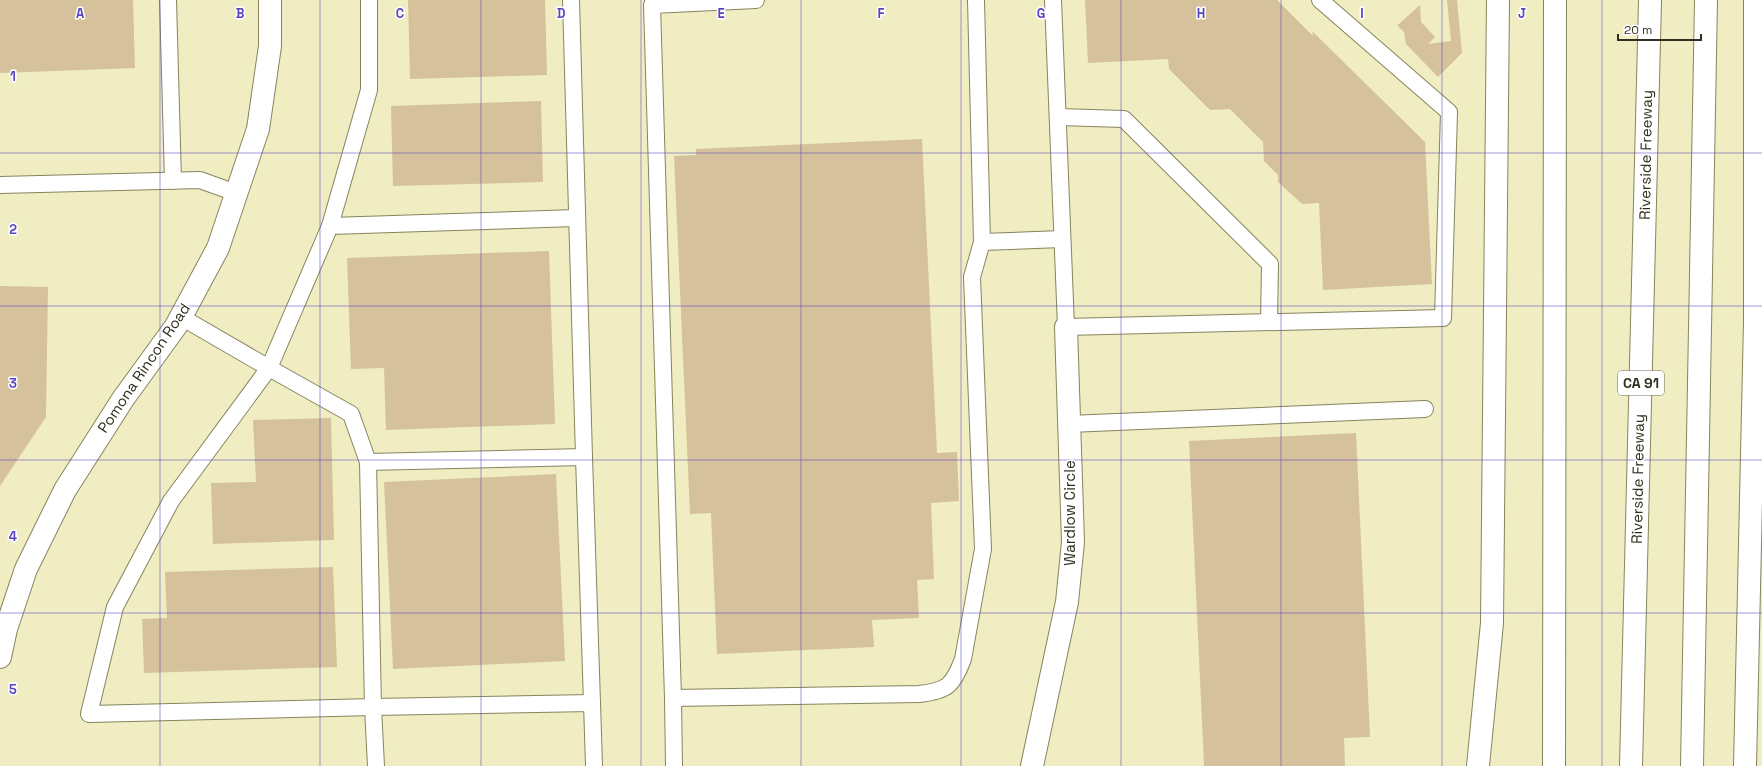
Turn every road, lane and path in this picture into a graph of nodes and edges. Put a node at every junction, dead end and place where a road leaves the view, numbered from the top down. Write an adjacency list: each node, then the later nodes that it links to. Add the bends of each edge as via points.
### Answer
1 (168, 0): 15 (lane)
2 (270, 0): 17 (main road, Pomona Rincon Road, via 270,46 258,129)
3 (369, 0): 19 (lane, via 369,90)
4 (571, 0): 18 (lane)
5 (756, 0): 31 (lane, via 652,6)
6 (976, 0): 21 (lane)
7 (1053, 0): 14 (lane)
8 (1320, 0): 23 (lane, via 1448,112 1443,318)
9 (1498, 0): 38 (main road, via 1492,623)
10 (1555, 0): 39 (main road)
11 (1650, 0): 40 (main road, Riverside Freeway / CA 91)
12 (1706, 0): 41 (main road)
13 (1756, 0): 42 (main road, via 1755,322)
14 (1058, 117): 20 (lane); 23 (lane, via 1124,119 1270,264)
15 (173, 181): 16 (lane); 17 (lane, via 200,180)
16 (0, 185)
17 (236, 193): 22 (main road, Pomona Rincon Road, via 218,248)
18 (576, 218): 19 (lane); 28 (lane)
19 (330, 226): 25 (lane)
20 (1062, 239): 21 (lane); 24 (lane)
21 (982, 242): 31 (lane, via 972,277 983,549 958,674 946,688 933,693)
22 (181, 317): 25 (lane); 30 (main road, Pomona Rincon Road, via 122,399 65,490 26,568)
23 (1269, 322): 24 (lane)
24 (1066, 327): 27 (main road, Wardlow Circle)
25 (269, 368): 29 (lane, via 352,414); 33 (lane, via 171,501 115,607 89,714)
26 (1425, 409): 27 (lane)
27 (1069, 424): 37 (main road, Wardlow Circle, via 1073,542 1067,602)
28 (584, 457): 29 (lane); 32 (lane)
29 (368, 462): 33 (lane)
30 (0, 657)
31 (673, 698): 36 (lane)
32 (592, 703): 33 (lane); 35 (lane)
33 (373, 707): 34 (lane)
34 (376, 766)
35 (594, 766)
36 (674, 766)
37 (1032, 766)
38 (1478, 766)
39 (1554, 766)
40 (1631, 766)
41 (1692, 766)
42 (1744, 766)

